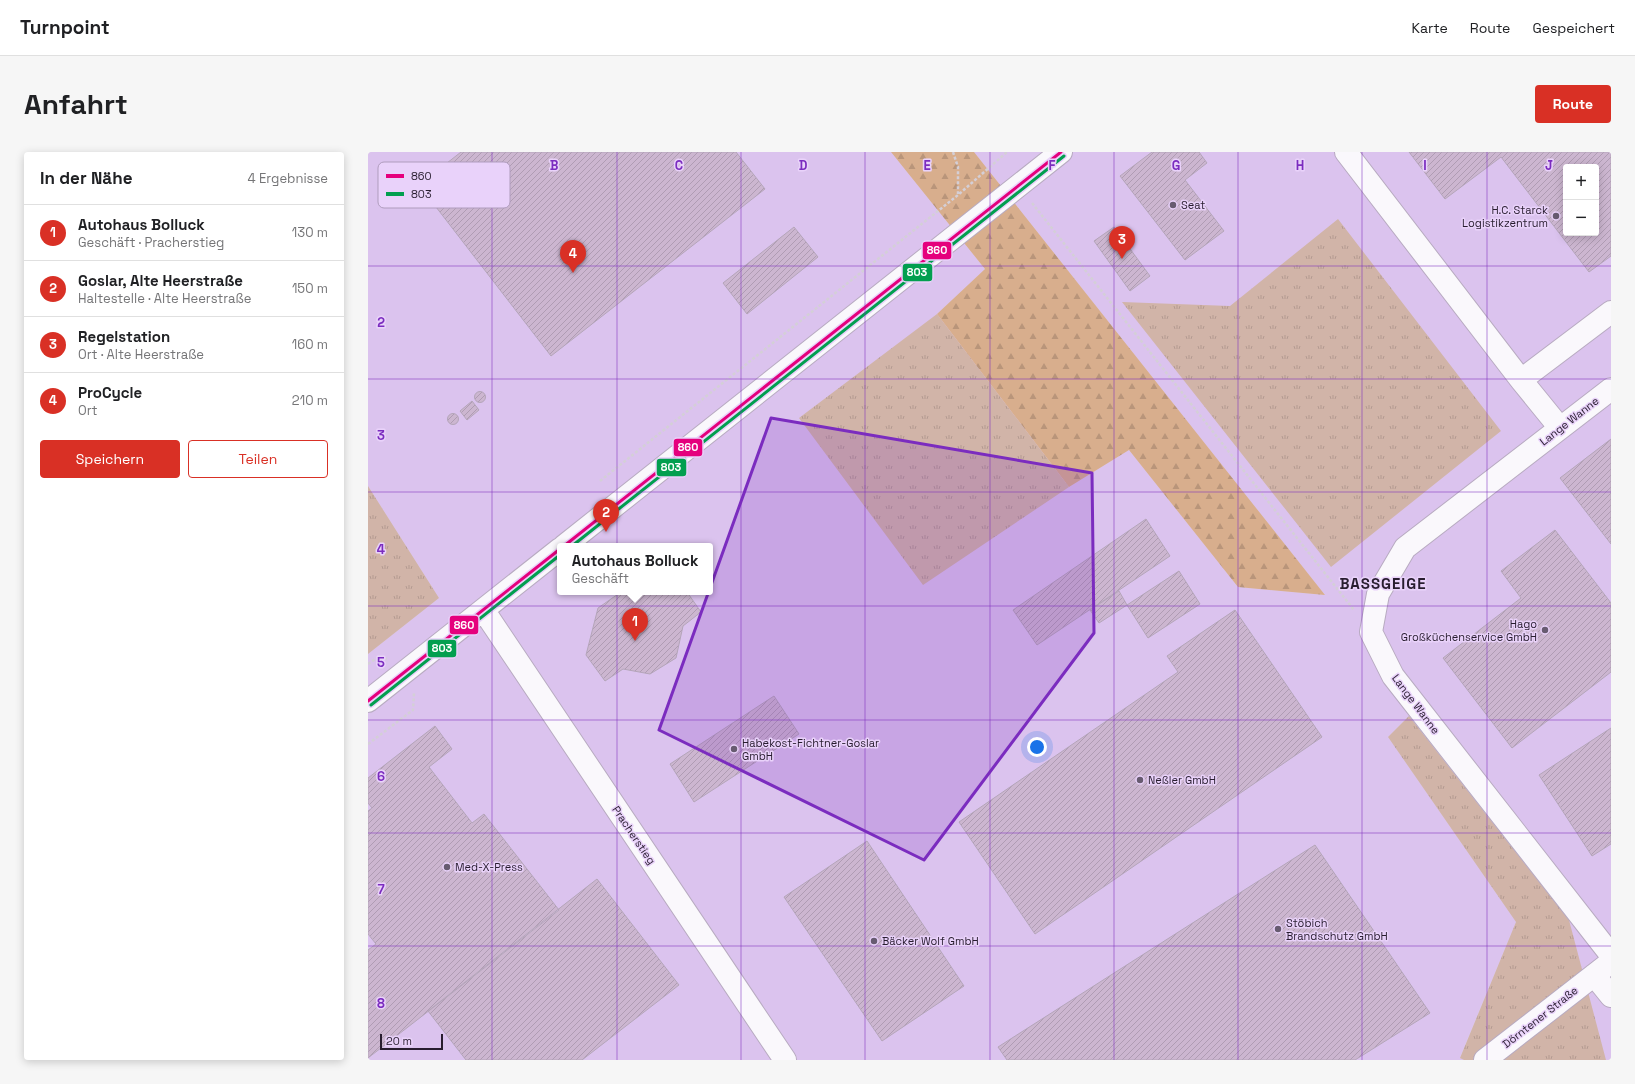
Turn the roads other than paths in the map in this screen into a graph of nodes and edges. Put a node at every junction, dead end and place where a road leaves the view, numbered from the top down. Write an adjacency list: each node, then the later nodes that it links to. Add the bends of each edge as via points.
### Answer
1 (1061, 152): 7 (street)
2 (1346, 152): 4 (street)
3 (1611, 312): 4 (street)
4 (1521, 380): 6 (street)
5 (1611, 389): 6 (street, Lange Wanne)
6 (1560, 428): 11 (street, Lange Wanne, via 1404,548 1378,594 1371,632 1393,676)
7 (568, 543)
8 (557, 551): 9 (street)
9 (484, 611): 10 (street); 14 (street, Pracherstieg)
10 (368, 701)
11 (1611, 954)
12 (1603, 968): 13 (street, Dörntener Straße); 15 (street, Dörntener Straße)
13 (1611, 996)
14 (785, 1060)
15 (1486, 1060)

